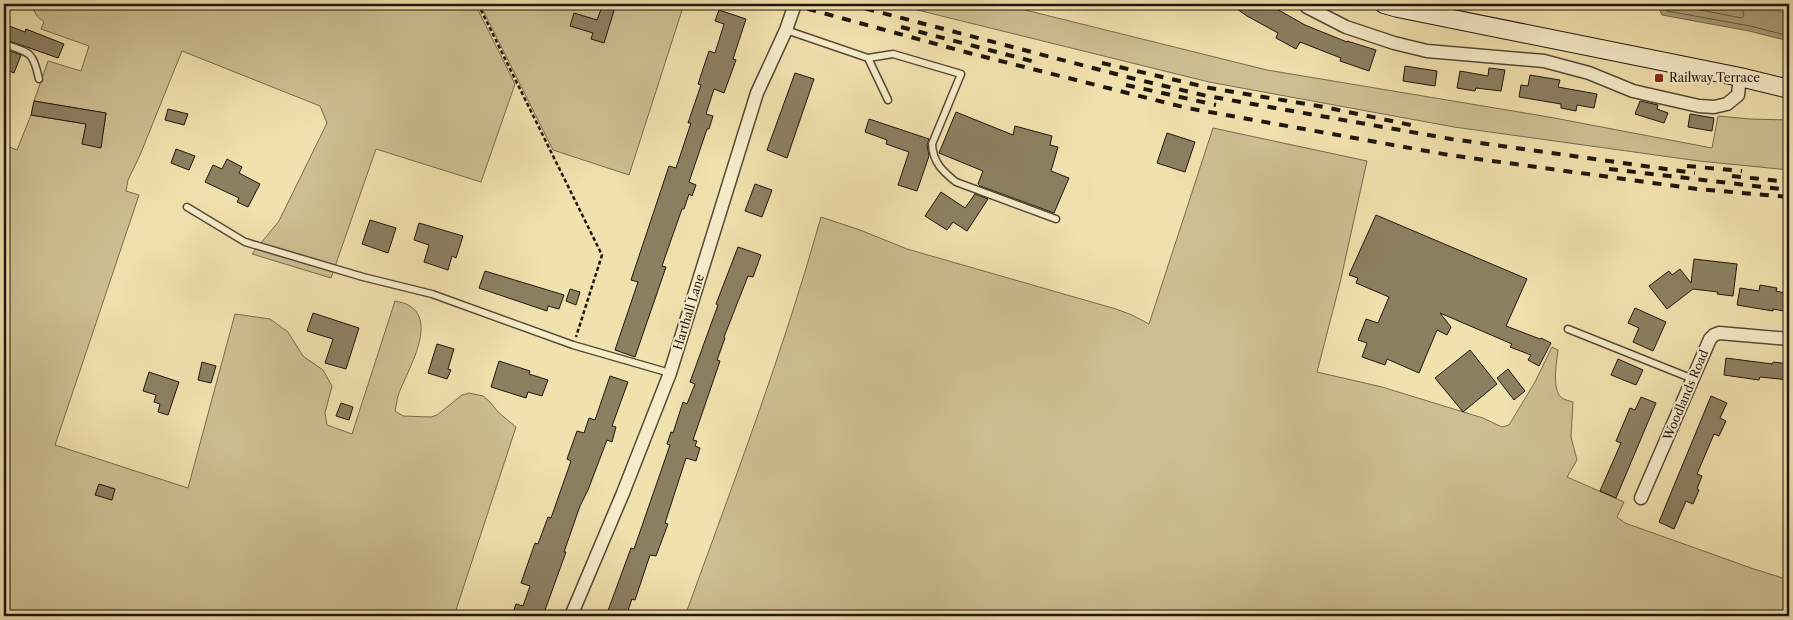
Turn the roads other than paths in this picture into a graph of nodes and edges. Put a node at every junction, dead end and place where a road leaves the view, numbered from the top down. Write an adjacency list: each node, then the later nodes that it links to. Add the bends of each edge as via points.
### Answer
1 (795, 4): 4 (street, Harthall Lane)
2 (1304, 4): 7 (street, via 1346,27 1394,43 1427,51 1544,61 1589,73 1633,91 1699,106 1727,104 1738,95)
3 (1384, 4): 7 (street)
4 (786, 30): 6 (lane); 15 (street, Harthall Lane, via 757,93)
5 (4, 44): 8 (lane, via 28,52 35,62)
6 (868, 58): 10 (lane); 12 (lane, via 893,54 961,74 932,144 943,172 956,182)
7 (1740, 77): 9 (street)
8 (38, 79)
9 (1789, 89)
10 (888, 100)
11 (187, 207): 15 (lane, via 245,242 432,294 573,345)
12 (1056, 220)
13 (1568, 329): 16 (lane)
14 (1789, 339): 16 (street, Woodlands Road, via 1714,334)
15 (670, 373): 18 (street, Harthall Lane)
16 (1693, 378): 17 (street, Woodlands Road)
17 (1641, 498)
18 (571, 616)

